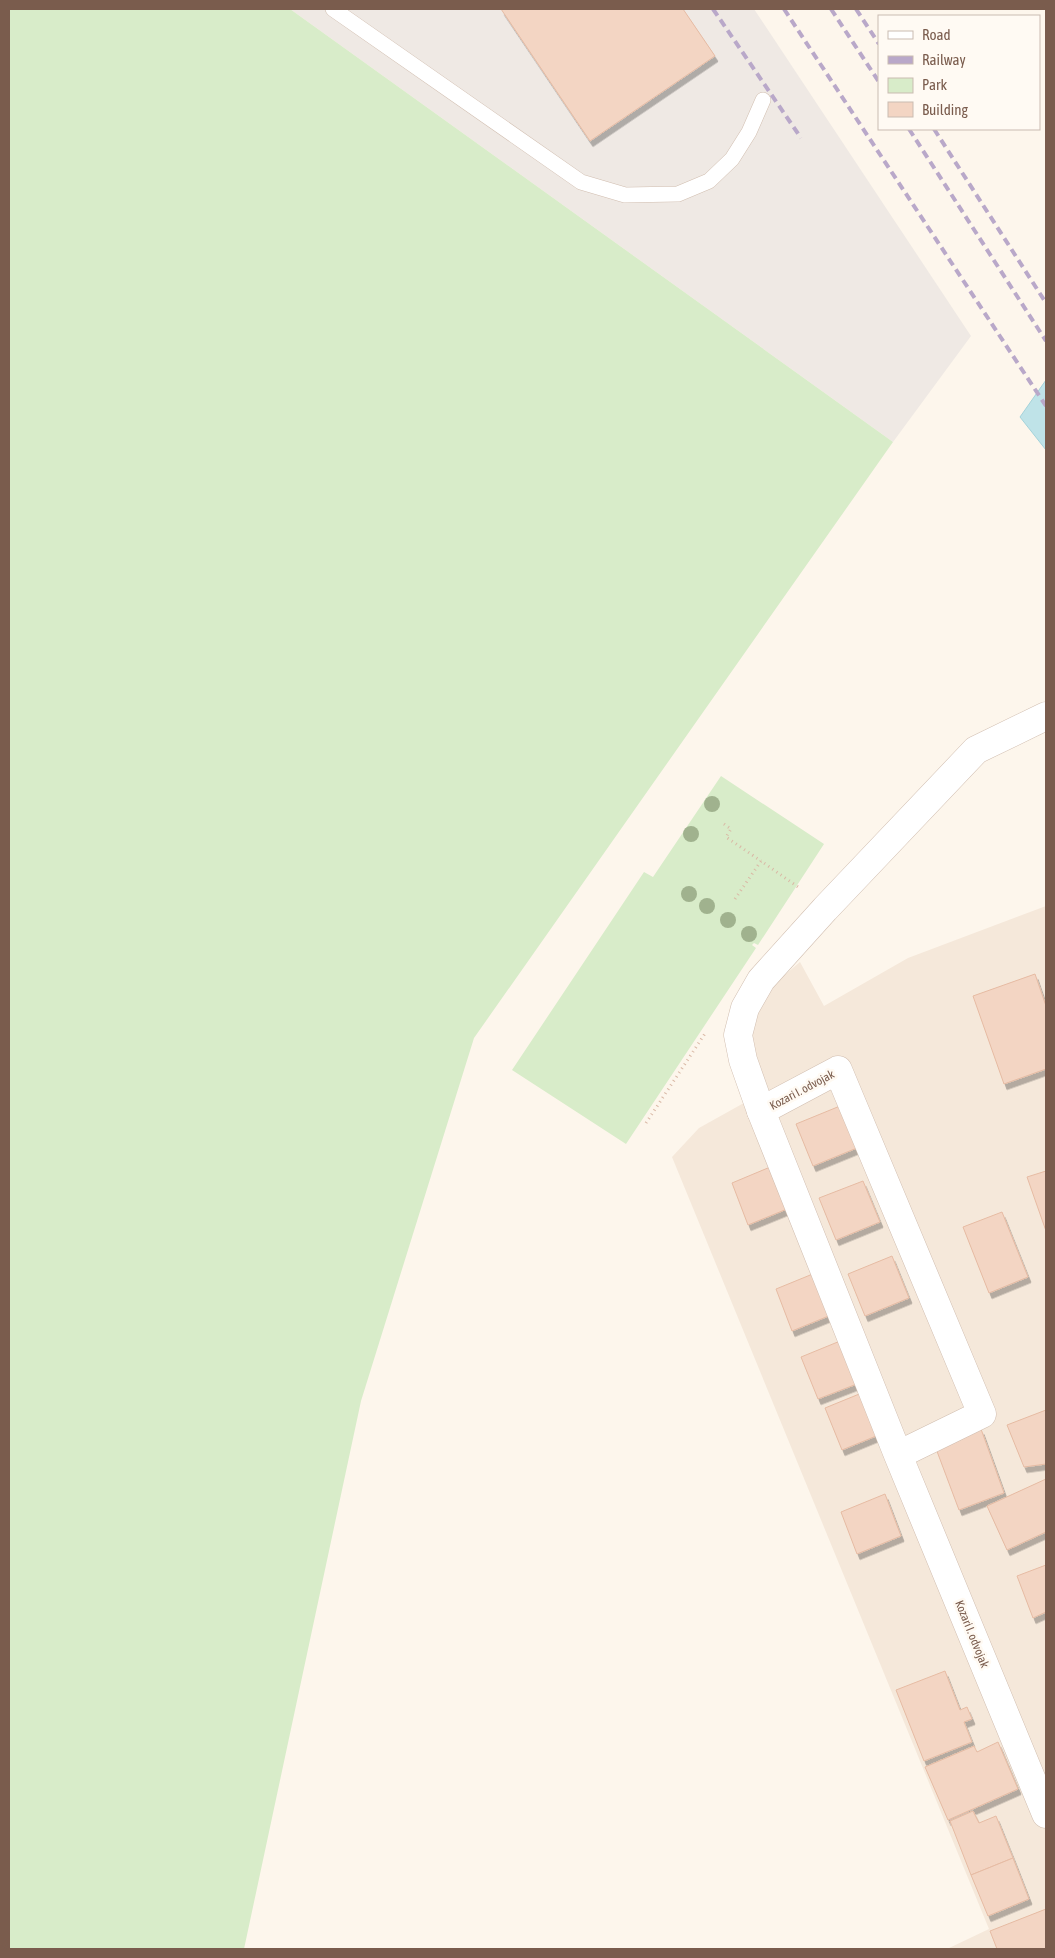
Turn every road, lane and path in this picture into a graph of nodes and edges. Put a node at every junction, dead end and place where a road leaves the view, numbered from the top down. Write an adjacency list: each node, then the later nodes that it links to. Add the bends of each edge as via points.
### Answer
1 (333, 9): 2 (lane, via 581,182 625,195 678,194 709,181 732,159)
2 (763, 100)
3 (1046, 716): 7 (street, via 976,750)
4 (724, 824): 5 (path, via 731,829 726,837)
5 (761, 861): 6 (path); 7 (path)
6 (735, 899)
7 (825, 909): 8 (street, via 761,980 745,1008 738,1035)
8 (761, 1111): 9 (street, Kozari I. odvojak); 9 (street, Kozari I. odvojak, via 838,1070 982,1414)
9 (898, 1455): 10 (street, Kozari I. odvojak)
10 (1046, 1814)

